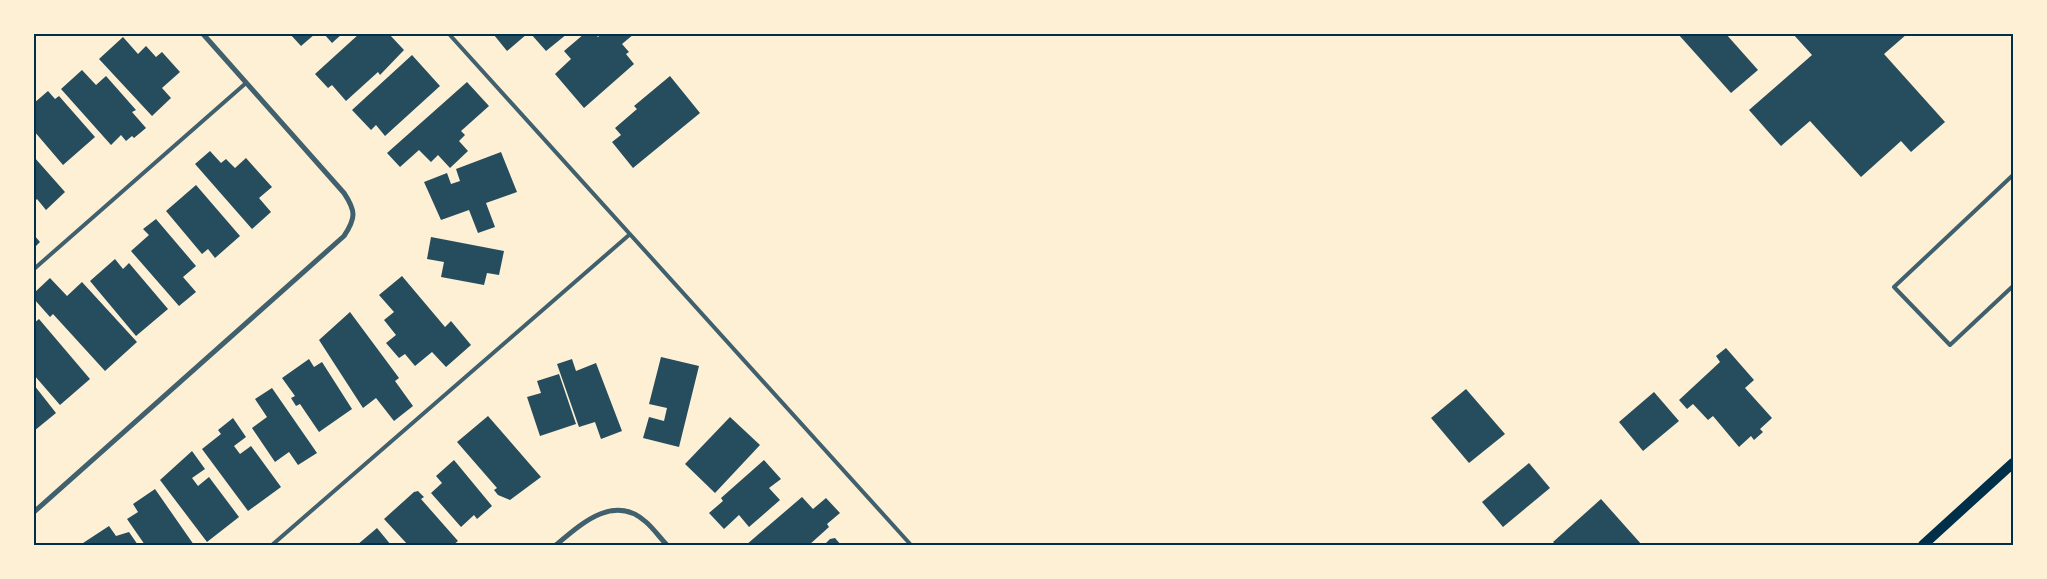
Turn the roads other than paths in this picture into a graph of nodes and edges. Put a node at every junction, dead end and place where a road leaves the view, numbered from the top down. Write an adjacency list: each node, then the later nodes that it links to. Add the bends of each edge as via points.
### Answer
1 (203, 34): 3 (street)
2 (449, 34): 5 (lane)
3 (246, 83): 6 (lane); 9 (street, via 344,193 353,207 353,223 344,236)
4 (2013, 175): 7 (lane, via 1894,287 1950,345)
5 (630, 235): 10 (lane); 13 (lane)
6 (34, 269)
7 (2013, 286)
8 (2013, 463): 14 (main road)
9 (34, 512)
10 (272, 545)
11 (556, 545): 12 (street, via 580,525 600,513 614,510 628,511 645,521)
12 (667, 545)
13 (911, 545)
14 (1924, 545)

